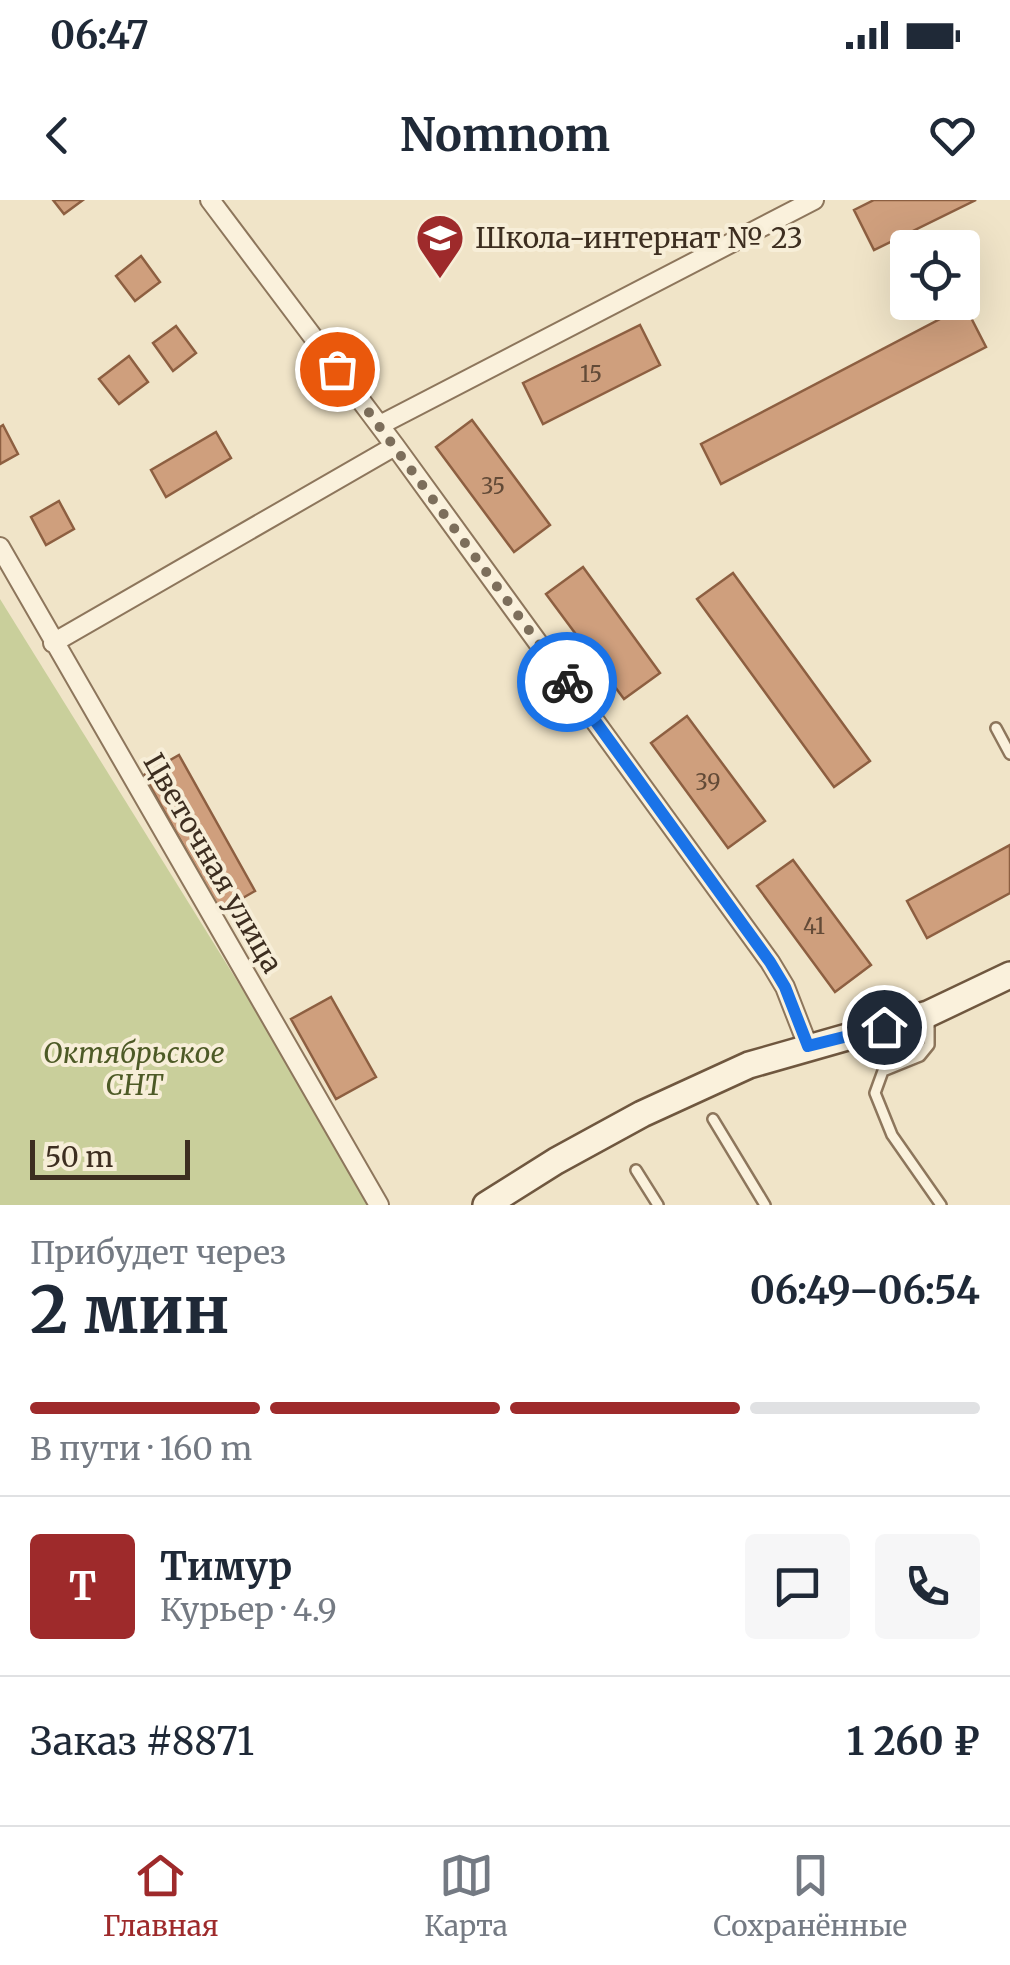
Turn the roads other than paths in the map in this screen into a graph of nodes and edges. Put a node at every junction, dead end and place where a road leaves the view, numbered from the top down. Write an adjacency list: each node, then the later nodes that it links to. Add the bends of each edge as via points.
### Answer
1 (210, 200): 3 (street)
2 (814, 200): 3 (street)
3 (380, 425): 4 (street)
4 (395, 446): 6 (street); 11 (street, via 770,962)
5 (0, 547): 6 (street, Цветочная улица)
6 (54, 642): 14 (street, Цветочная улица)
7 (996, 728): 8 (lane)
8 (1010, 754)
9 (1010, 975): 10 (street)
10 (928, 1014): 11 (street); 18 (lane, via 929,1045 920,1056 883,1071 875,1093 892,1135)
11 (808, 1046): 15 (street, via 642,1114)
12 (713, 1120): 17 (lane)
13 (636, 1170): 16 (lane)
14 (379, 1205)
15 (486, 1205)
16 (658, 1205)
17 (766, 1205)
18 (941, 1205)

